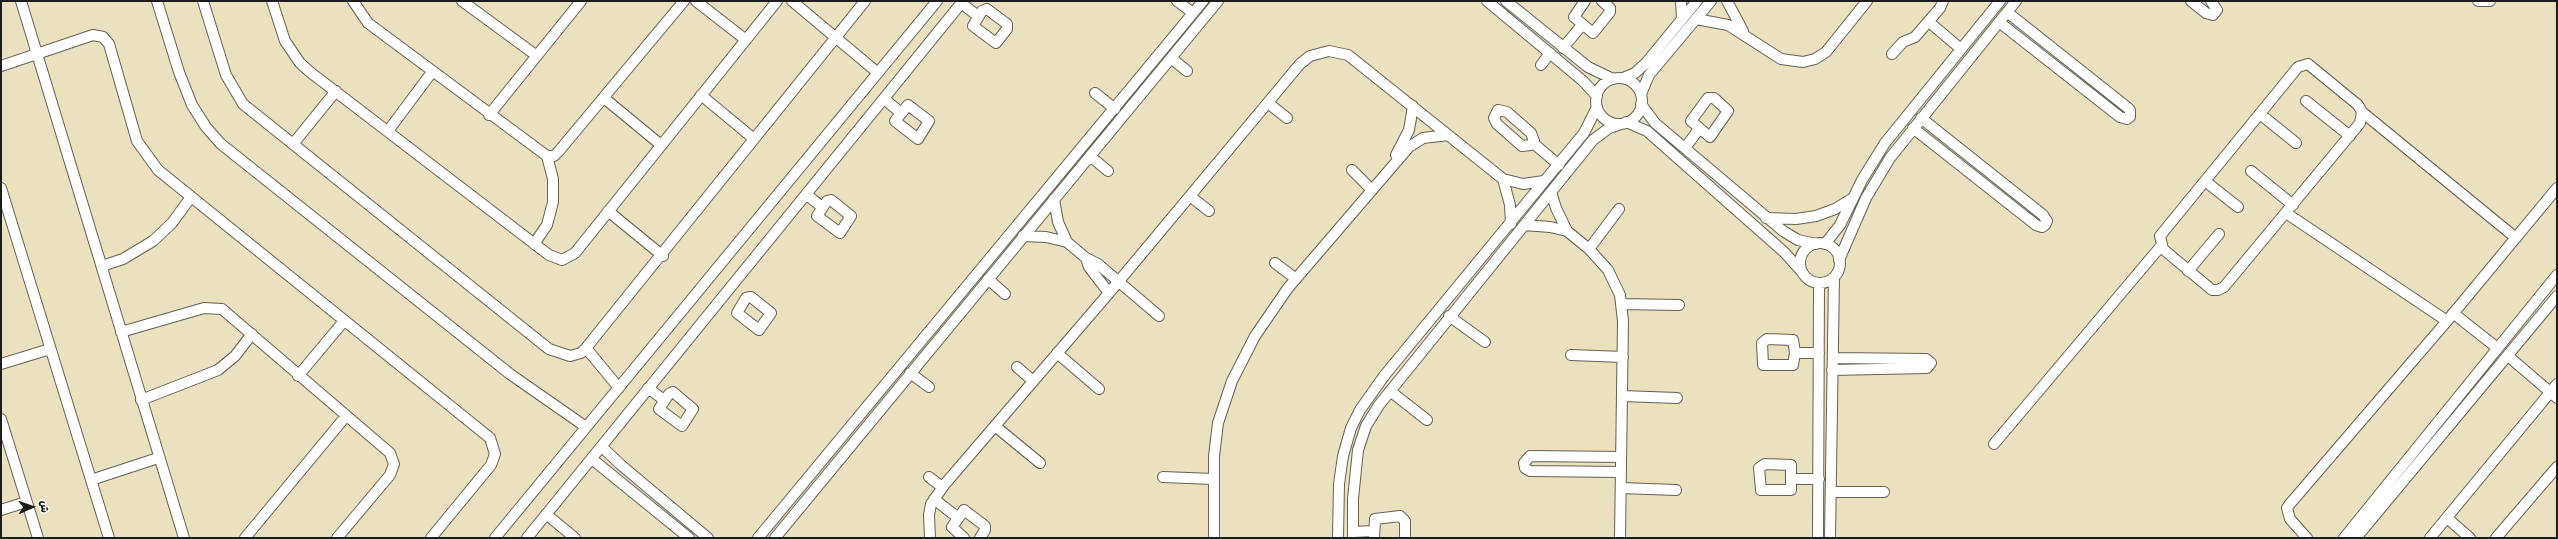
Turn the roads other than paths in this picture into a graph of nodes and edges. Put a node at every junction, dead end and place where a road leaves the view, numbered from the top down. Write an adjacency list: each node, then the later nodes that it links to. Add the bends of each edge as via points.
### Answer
1 (21, 1): 48 (street)
2 (158, 1): 197 (street, via 179,72 192,105 221,144 510,374)
3 (203, 1): 94 (street, via 233,90 252,111)
4 (272, 1): 62 (street, via 280,29 292,52 305,67)
5 (353, 1): 56 (street, via 368,23)
6 (462, 1): 50 (street)
7 (684, 1): 67 (street)
8 (696, 1): 44 (street)
9 (777, 1): 44 (street)
10 (792, 1): 43 (street)
11 (865, 1): 43 (street)
12 (936, 1): 57 (street)
13 (1178, 1): 35 (street)
14 (1203, 1): 35 (street)
15 (1218, 1): 51 (street)
16 (1486, 1): 47 (street)
17 (1506, 1): 45 (street)
18 (1585, 1): 41 (street, via 1574,17)
19 (1602, 1): 41 (street, via 1610,11 1596,30 1590,32)
20 (1681, 1): 37 (street)
21 (1697, 1): 37 (street)
22 (1711, 1): 38 (street)
23 (1727, 1): 42 (street)
24 (1867, 1): 42 (street, via 1826,52 1809,61 1781,59)
25 (1943, 1): 39 (street)
26 (2000, 1): 46 (street)
27 (2016, 1): 34 (street)
28 (2191, 1): 29 (street, via 2206,13 2213,15 2217,10)
29 (2211, 1)
30 (2478, 1): 31 (street)
31 (2490, 1)
32 (578, 2): 50 (street)
33 (962, 2): 36 (street); 68 (street)
34 (2007, 12): 40 (street); 60 (street)
35 (1193, 13): 59 (street)
36 (978, 16)
37 (1682, 19): 52 (street)
38 (1696, 19): 42 (street, via 1720,22); 52 (street)
39 (1929, 22): 46 (street); 49 (street, via 1915,37 1903,42)
40 (1999, 22): 66 (street); 75 (street)
41 (1582, 25): 45 (street)
42 (1744, 33)
43 (836, 38): 57 (street); 90 (street)
44 (746, 40): 64 (street)
45 (1563, 48): 58 (street, via 1594,71)
46 (1961, 48): 70 (street)
47 (1550, 53): 53 (street); 65 (street, via 1587,84)
48 (37, 54): 54 (street); 114 (street, via 93,35 107,40 143,152 158,170); 140 (street)
49 (1892, 54)
50 (537, 56): 80 (street)
51 (1171, 58): 55 (street); 61 (street)
52 (1652, 64): 58 (street); 69 (street)
53 (1541, 65)
54 (1, 66)
55 (1187, 71)
56 (432, 72): 80 (street); 86 (street)
57 (878, 73): 184 (street)
58 (1618, 78): 65 (street, via 1604,83); 69 (street, via 1632,82)
59 (1138, 79): 61 (street); 76 (street)
60 (2100, 86): 66 (street); 66 (street, via 2130,110 2130,117 2120,117)
61 (1147, 87): 98 (street)
62 (336, 91): 86 (street); 94 (street)
63 (1095, 94): 76 (street)
64 (701, 95): 90 (street); 95 (street)
65 (1597, 96): 74 (street)
66 (2092, 96)
67 (604, 98): 95 (street); 97 (street, via 560,151 554,156)
68 (884, 99): 77 (street); 112 (street)
69 (1641, 99): 83 (street, via 1638,113); 96 (street, via 1655,123)
70 (1918, 100): 75 (street); 115 (street, via 1885,142)
71 (2306, 101): 89 (street)
72 (1268, 103): 73 (street, via 1305,60 1316,53 1329,50 1348,55); 81 (street); 113 (street)
73 (1413, 106): 88 (street); 99 (street, via 1409,130 1394,157)
74 (1597, 106): 83 (street, via 1606,120); 87 (street)
75 (1929, 108): 82 (street)
76 (1115, 109): 161 (street)
77 (900, 112)
78 (2362, 112): 79 (street, via 2358,105 2315,67 2305,64 2298,67); 89 (street, via 2360,123); 130 (street)
79 (2260, 114): 93 (street); 105 (street)
80 (489, 115): 97 (street)
81 (1287, 118)
82 (1921, 118): 84 (street); 111 (street)
83 (1624, 123): 91 (street, via 1609,128); 142 (street, via 1647,131 1784,252)
84 (1913, 128): 117 (street); 138 (street, via 1874,184)
85 (1699, 130): 96 (street)
86 (388, 131): 132 (street)
87 (1584, 133): 91 (street); 100 (street)
88 (1448, 135): 99 (street, via 1417,140); 104 (street)
89 (2350, 136): 121 (street)
90 (754, 139): 136 (street)
91 (1593, 140): 110 (street)
92 (1533, 143): 100 (street)
93 (2296, 143)
94 (293, 144): 167 (street, via 549,349 570,356 581,353)
95 (661, 145): 122 (street)
96 (1685, 148): 124 (street)
97 (546, 156): 132 (street, via 553,179 553,202 547,225)
98 (1090, 156): 102 (street); 116 (street)
99 (1393, 164): 109 (street)
100 (1558, 165): 106 (street)
101 (1352, 170): 109 (street)
102 (1108, 171)
103 (2252, 171): 121 (street)
104 (1503, 179): 106 (street, via 1523,184); 125 (street, via 1510,201)
105 (2205, 181): 119 (street); 134 (street, via 2161,233)
106 (1544, 182): 125 (street)
107 (1, 188): 168 (street)
108 (2557, 188): 130 (street)
109 (1371, 189): 146 (street)
110 (1551, 192): 126 (street); 127 (street, via 1557,212)
111 (2016, 194): 117 (street); 117 (street, via 2046,218 2045,225 2042,227 2036,224)
112 (807, 195): 118 (street); 149 (street)
113 (1190, 196): 123 (street); 147 (street)
114 (191, 197): 140 (street, via 172,223 153,241 123,259); 159 (street)
115 (1853, 198): 124 (street, via 1835,209 1816,216 1786,220); 133 (street, via 1840,225)
116 (1054, 199): 129 (street); 131 (street, via 1058,222)
117 (2008, 204)
118 (822, 207)
119 (2238, 207)
120 (1619, 209): 135 (street)
121 (2289, 209): 141 (street, via 2221,289 2212,290); 160 (street)
122 (608, 211): 132 (street, via 575,253 567,259 553,258); 136 (street)
123 (1209, 211)
124 (1766, 218): 133 (street, via 1790,236)
125 (1511, 224): 246 (street, via 1384,376 1360,410 1342,456)
126 (1524, 225): 127 (street, via 1550,226); 158 (street)
127 (1567, 231): 135 (street)
128 (2219, 234): 141 (street)
129 (1023, 236): 131 (street, via 1046,236); 145 (street)
130 (2516, 238): 156 (street)
131 (1067, 242): 137 (street)
132 (534, 244)
133 (1821, 244): 138 (street, via 1833,248); 142 (street, via 1808,247 1802,254)
134 (2161, 246): 141 (street); 198 (street)
135 (1589, 249): 154 (street, via 1613,278)
136 (663, 256): 167 (street)
137 (1086, 258): 147 (street, via 1094,261); 150 (street, via 1089,267)
138 (1839, 260): 144 (street)
139 (1275, 263): 146 (street)
140 (102, 266): 162 (street)
141 (2188, 270)
142 (1802, 272): 148 (street, via 1811,280)
143 (2557, 275): 166 (street)
144 (1834, 277): 148 (street); 175 (street)
145 (988, 279): 151 (street); 164 (street)
146 (1296, 279): 212 (street, via 1259,330 1230,386 1217,428)
147 (1119, 281): 150 (street); 157 (street)
148 (1818, 282): 171 (street)
149 (727, 292): 153 (street); 185 (street)
150 (1109, 293): 169 (street)
151 (1005, 294)
152 (2557, 296): 173 (street)
153 (742, 304)
154 (1622, 304): 155 (street); 174 (street)
155 (1679, 305)
156 (2453, 313): 160 (street); 166 (street)
157 (1159, 316)
158 (1449, 316): 165 (street); 187 (street)
159 (344, 321): 180 (street); 234 (street, via 490,438 493,444 495,454 491,465)
160 (2447, 321): 251 (street, via 2287,508 2290,519)
161 (932, 330): 164 (street); 240 (street)
162 (121, 332): 163 (street, via 213,307 222,309); 191 (street)
163 (252, 334): 180 (street); 191 (street, via 235,356 218,370)
164 (940, 337): 179 (street)
165 (1485, 342)
166 (2496, 347): 252 (street)
167 (586, 348): 184 (street)
168 (50, 349): 176 (street); 215 (street)
169 (1057, 353): 181 (street); 186 (street)
170 (1795, 353): 171 (street)
171 (1819, 353): 214 (street)
172 (1571, 355): 174 (street)
173 (2508, 356): 188 (street); 253 (street)
174 (1622, 357): 189 (street)
175 (1833, 358): 178 (street); 178 (street, via 1903,364)
176 (1, 364)
177 (1017, 367): 181 (street)
178 (1832, 370): 219 (street)
179 (910, 373): 183 (street); 241 (street)
180 (298, 376): 193 (street)
181 (1033, 381): 196 (street)
182 (2557, 384): 188 (street)
183 (929, 387)
184 (618, 388): 197 (street)
185 (648, 388): 192 (street); 199 (street)
186 (1099, 389)
187 (1390, 391): 195 (street); 228 (street, via 1372,415 1358,450 1353,499)
188 (2554, 395): 226 (street)
189 (1622, 396): 190 (street); 201 (street)
190 (1677, 398)
191 (141, 400): 202 (street)
192 (664, 400)
193 (346, 416): 232 (street); 233 (street, via 390,453 394,464 390,475)
194 (1, 419): 222 (street)
195 (1428, 420)
196 (995, 426): 204 (street); 216 (street)
197 (586, 427): 235 (street)
198 (1994, 444)
199 (602, 446): 203 (street); 205 (street)
200 (1558, 456): 201 (street); 207 (street); 207 (street, via 1530,456 1524,463 1525,468 1530,471)
201 (1621, 457): 208 (street)
202 (158, 458): 215 (street); 231 (street)
203 (592, 460): 209 (street); 224 (street)
204 (1040, 463)
205 (621, 465): 209 (street); 239 (street)
206 (2557, 467): 256 (street)
207 (1558, 471): 208 (street)
208 (1621, 472): 217 (street)
209 (611, 475): 238 (street)
210 (929, 477): 216 (street)
211 (1163, 477): 212 (street)
212 (1213, 479): 245 (street)
213 (1793, 479): 214 (street)
214 (1819, 479): 249 (street)
215 (91, 480): 230 (street)
216 (942, 487): 221 (street)
217 (1621, 488): 218 (street); 248 (street)
218 (1676, 490)
219 (1831, 492): 220 (street); 250 (street)
220 (1884, 492)
221 (934, 499): 225 (street); 242 (street, via 928,514)
222 (26, 502): 223 (street); 229 (street)
223 (1, 510)
224 (546, 514): 236 (street); 237 (street)
225 (957, 517): 243 (street, via 952,529); 244 (street, via 966,510 984,524 986,529)
226 (2447, 518): 254 (street); 255 (street)
227 (1374, 534): 228 (street); 247 (street, via 1376,518 1400,516 1405,521)
228 (1353, 535)
229 (38, 538)
230 (109, 538)
231 (184, 538)
232 (245, 538)
233 (337, 538)
234 (431, 538)
235 (495, 538)
236 (526, 538)
237 (575, 538)
238 (689, 538)
239 (708, 538)
240 (758, 538)
241 (775, 538)
242 (930, 538)
243 (964, 538)
244 (980, 538)
245 (1214, 538)
246 (1338, 538)
247 (1405, 538)
248 (1620, 538)
249 (1818, 538)
250 (1830, 538)
251 (2307, 538)
252 (2344, 538)
253 (2356, 538)
254 (2430, 538)
255 (2470, 538)
256 (2496, 538)

